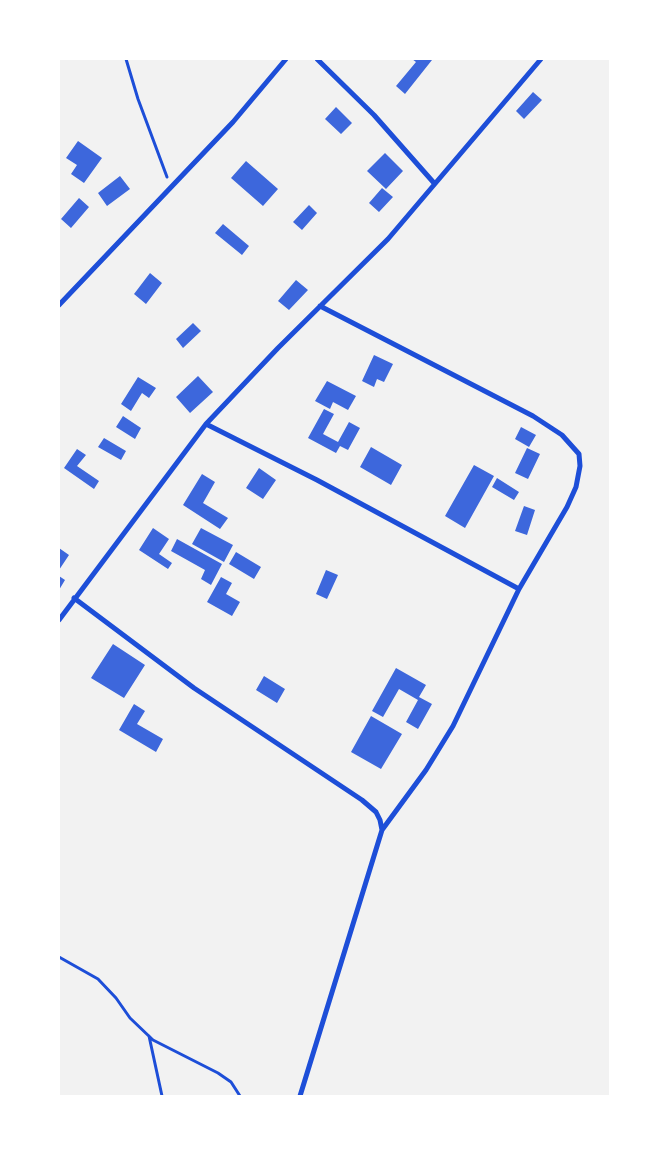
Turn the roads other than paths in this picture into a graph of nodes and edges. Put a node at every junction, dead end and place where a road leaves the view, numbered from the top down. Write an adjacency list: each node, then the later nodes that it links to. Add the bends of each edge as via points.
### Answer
1 (286, 59): 5 (street, via 233,122)
2 (316, 59): 4 (street, via 374,115)
3 (540, 59): 4 (street)
4 (434, 183): 6 (street, via 388,239)
5 (59, 305)
6 (320, 306): 7 (street); 8 (street, via 534,416 574,446 580,466 576,487)
7 (206, 424): 8 (street); 9 (street)
8 (519, 588): 11 (street, via 453,726 426,770)
9 (74, 598): 10 (street); 11 (street, via 194,688 362,800 376,812)
10 (59, 620)
11 (382, 830): 12 (street)
12 (300, 1096)

